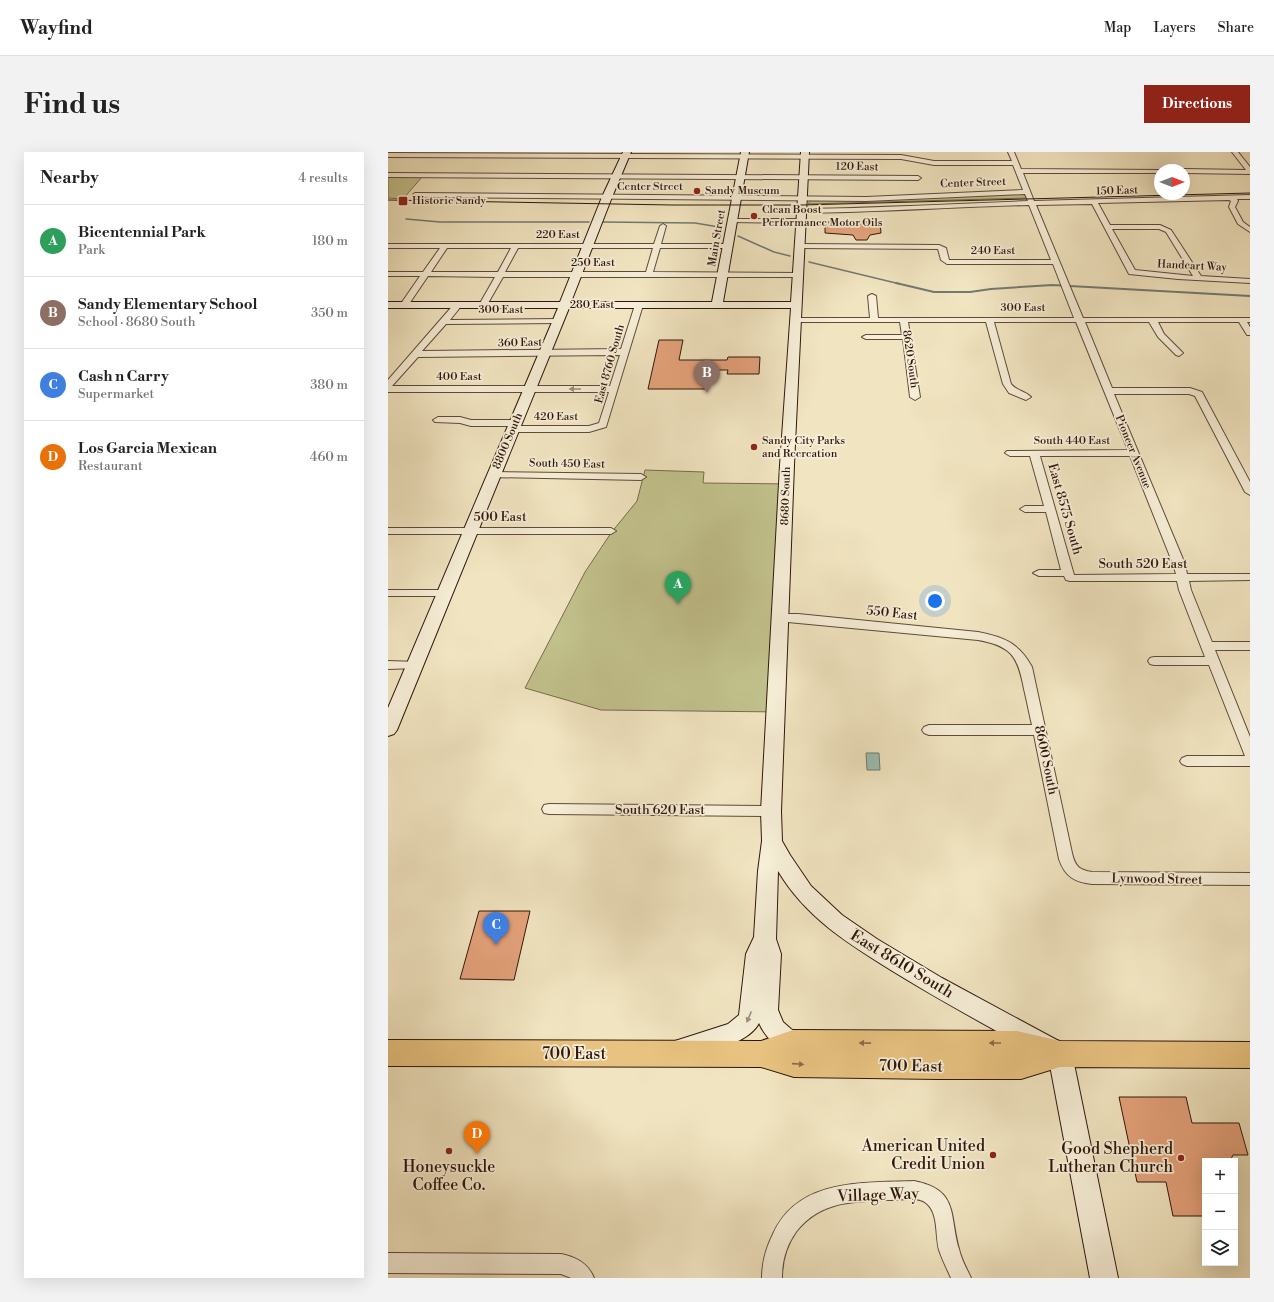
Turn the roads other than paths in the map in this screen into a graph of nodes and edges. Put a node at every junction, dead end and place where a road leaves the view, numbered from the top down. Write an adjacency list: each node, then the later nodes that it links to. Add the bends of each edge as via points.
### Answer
1 (1012, 152): 13 (street, Pioneer Avenue)
2 (1234, 152): 21 (street)
3 (389, 153): 9 (street)
4 (507, 154): 5 (street); 9 (street); 10 (street)
5 (566, 154): 6 (street); 11 (street)
6 (626, 154): 12 (street); 24 (street, 8800 South)
7 (745, 154): 8 (street); 12 (street); 25 (street, Main Street)
8 (805, 154): 16 (street); 26 (street, 8680 South)
9 (446, 156)
10 (502, 162)
11 (561, 162)
12 (683, 163): 24 (street, 120 East); 25 (street, 120 East); 31 (street)
13 (1016, 164): 16 (street, via 934,163 901,157); 17 (street, Pioneer Avenue)
14 (497, 169): 27 (street)
15 (558, 169): 23 (street)
16 (865, 171): 26 (street, 120 East); 28 (street, 120 East); 43 (street)
17 (1020, 171): 18 (street); 35 (street, Pioneer Avenue)
18 (1154, 171)
19 (1190, 171): 21 (street)
20 (432, 172): 22 (street, 120 East); 27 (street, 120 East); 30 (street)
21 (1250, 173)
22 (388, 174)
23 (554, 176): 24 (street, 120 East); 27 (street, 120 East); 29 (street)
24 (616, 176): 37 (street, 8800 South)
25 (741, 176): 26 (street, 120 East); 40 (street, Main Street)
26 (803, 177): 41 (street, 8680 South)
27 (491, 178)
28 (918, 178)
29 (550, 182)
30 (424, 183)
31 (676, 183)
32 (420, 189): 36 (street, Center Street, via 415,195 481,193)
33 (547, 189): 36 (street)
34 (674, 190): 38 (street)
35 (1028, 192): 43 (street, Center Street); 45 (street, Pioneer Avenue)
36 (543, 196): 37 (street, Center Street)
37 (607, 197): 38 (street, Center Street); 55 (street, 8800 South)
38 (672, 197): 40 (street, Center Street)
39 (1250, 197): 42 (street, 150 East)
40 (737, 198): 41 (street, Center Street); 47 (street, Main Street)
41 (802, 198): 43 (street, Center Street); 46 (street, 8680 South)
42 (1231, 198): 44 (street, 150 East); 51 (street, via 1235,201 1232,208 1240,223)
43 (866, 199)
44 (1094, 202): 45 (street, 150 East); 49 (street)
45 (1033, 204): 46 (street, 150 East, via 935,206); 59 (street, Pioneer Avenue)
46 (801, 216): 47 (street, 150 East); 58 (street, 8680 South)
47 (732, 221): 57 (street, Main Street)
48 (663, 226): 56 (street)
49 (1107, 227): 67 (street, Handcart Way, via 1132,272); 67 (street, via 1164,228 1169,231)
50 (1234, 229): 51 (street)
51 (1248, 229)
52 (388, 246): 53 (street, 220 East)
53 (445, 246): 54 (street, 220 East); 61 (street)
54 (516, 246): 55 (street, 220 East); 62 (street)
55 (587, 246): 56 (street, 220 East); 63 (street, 8800 South)
56 (657, 246): 57 (street, 220 East); 64 (street)
57 (728, 246): 65 (street, Main Street)
58 (800, 246): 59 (street, 240 East, via 939,246 947,262); 66 (street, 8680 South)
59 (1057, 262): 79 (street, Pioneer Avenue)
60 (388, 274): 61 (street, 250 East)
61 (425, 274): 62 (street, 250 East); 71 (street)
62 (501, 274): 63 (street, 250 East); 73 (street)
63 (576, 274): 64 (street, 250 East); 74 (street, 8800 South)
64 (649, 274): 65 (street, 250 East)
65 (723, 274): 66 (street, 250 East); 76 (street, Main Street)
66 (798, 275): 77 (street, 8680 South)
67 (1198, 278): 68 (street, Handcart Way)
68 (1250, 281)
69 (872, 296): 81 (street)
70 (388, 305): 71 (street, 280 East)
71 (404, 305): 72 (street, 280 East)
72 (458, 305): 73 (street, 280 East); 86 (street)
73 (483, 305): 74 (street, 280 East)
74 (564, 305): 75 (street, 280 East); 85 (street, 8800 South)
75 (639, 305): 76 (street, 280 East); 90 (street, East 8760 South)
76 (717, 305): 77 (street, 280 East)
77 (796, 305): 80 (street, 8680 South)
78 (989, 319): 79 (street, 300 East); 82 (street, 300 East); 98 (street, via 1006,384)
79 (1079, 319): 83 (street, 300 East); 97 (street, Pioneer Avenue)
80 (795, 320): 81 (street, 300 East); 120 (street, 8680 South)
81 (874, 320): 82 (street, 300 East)
82 (904, 320): 89 (street, 8620 South)
83 (1152, 320): 84 (street, 300 East); 91 (street, via 1161,335)
84 (1246, 320): 87 (street)
85 (558, 321): 86 (street, 300 East); 93 (street, 8800 South)
86 (444, 322): 92 (street)
87 (1250, 333)
88 (866, 337): 89 (street)
89 (907, 338): 99 (street, 8620 South)
90 (625, 352): 93 (street, 360 East); 96 (street, East 8760 South)
91 (1179, 353)
92 (415, 354): 93 (street, 360 East); 94 (street)
93 (545, 354): 95 (street, 8800 South)
94 (389, 384): 95 (street, 400 East)
95 (530, 389): 96 (street, 400 East, one-way to 95); 101 (street, 8800 South)
96 (614, 389): 102 (street, East 8760 South, via 604,422)
97 (1108, 391): 103 (street, Pioneer Avenue); 108 (street, via 1199,394)
98 (1026, 397)
99 (915, 398)
100 (438, 420): 101 (street, 420 East)
101 (514, 426): 102 (street, 420 East, via 589,429); 106 (street, 8800 South)
102 (600, 427)
103 (1133, 452): 105 (street, South 440 East); 117 (street, Pioneer Avenue, via 1179,564)
104 (1010, 453): 105 (street, South 440 East)
105 (1034, 453): 110 (street, East 8575 South)
106 (494, 476): 107 (street, South 450 East); 112 (street, 8800 South)
107 (641, 477)
108 (1250, 492)
109 (1025, 509): 110 (street)
110 (1050, 509): 115 (street, East 8575 South)
111 (388, 531): 112 (street, 500 East)
112 (471, 531): 113 (street, 500 East); 119 (street, 8800 South)
113 (611, 531)
114 (1039, 573): 115 (street, South 520 East)
115 (1068, 573): 117 (street, South 520 East, via 1070,578)
116 (1250, 577): 117 (street, South 520 East)
117 (1182, 578): 121 (street, Pioneer Avenue)
118 (388, 593): 119 (street)
119 (445, 593): 127 (street, 8800 South)
120 (781, 618): 123 (street, 550 East, via 806,618 988,637 1006,644); 135 (street, 8680 South)
121 (1207, 646): 122 (street); 125 (street, Pioneer Avenue)
122 (1250, 646)
123 (1019, 654): 130 (street, 8600 South, via 1026,667)
124 (1154, 661): 125 (street)
125 (1213, 661): 131 (street, Pioneer Avenue)
126 (388, 665): 127 (street)
127 (415, 665): 128 (street, 8800 South)
128 (388, 730)
129 (929, 730): 130 (street)
130 (1039, 730): 137 (street, 8600 South)
131 (1250, 754)
132 (1187, 761): 133 (street)
133 (1250, 761)
134 (548, 809): 135 (street, South 620 East)
135 (772, 811): 136 (street, 8680 South)
136 (772, 840): 139 (street, 8680 South); 144 (street, East 8610 South, via 786,868 804,892 841,927 924,979)
137 (1068, 867): 138 (street, Lynwood Street, via 1078,876 1092,878)
138 (1250, 879)
139 (765, 939): 140 (street, via 770,954 767,1016 776,1032); 142 (street, one-way to 142, via 757,954 752,1012 748,1022 734,1032)
140 (793, 1042): 143 (main road, 700 East); 144 (main road, 700 East, one-way to 140, via 1017,1044)
141 (388, 1053): 142 (main road, 700 East)
142 (666, 1054): 143 (main road, 700 East)
143 (761, 1054): 144 (main road, 700 East, one-way to 144, via 794,1064 1021,1066)
144 (1060, 1054): 145 (main road, 700 East); 150 (street)
145 (1250, 1055)
146 (388, 1263): 147 (street, via 561,1264 570,1265)
147 (584, 1278)
148 (772, 1278): 149 (street, Village Way, via 776,1249 788,1226 803,1209 822,1198 844,1194 914,1190 930,1195 943,1211 949,1250)
149 (961, 1278)
150 (1104, 1278)

